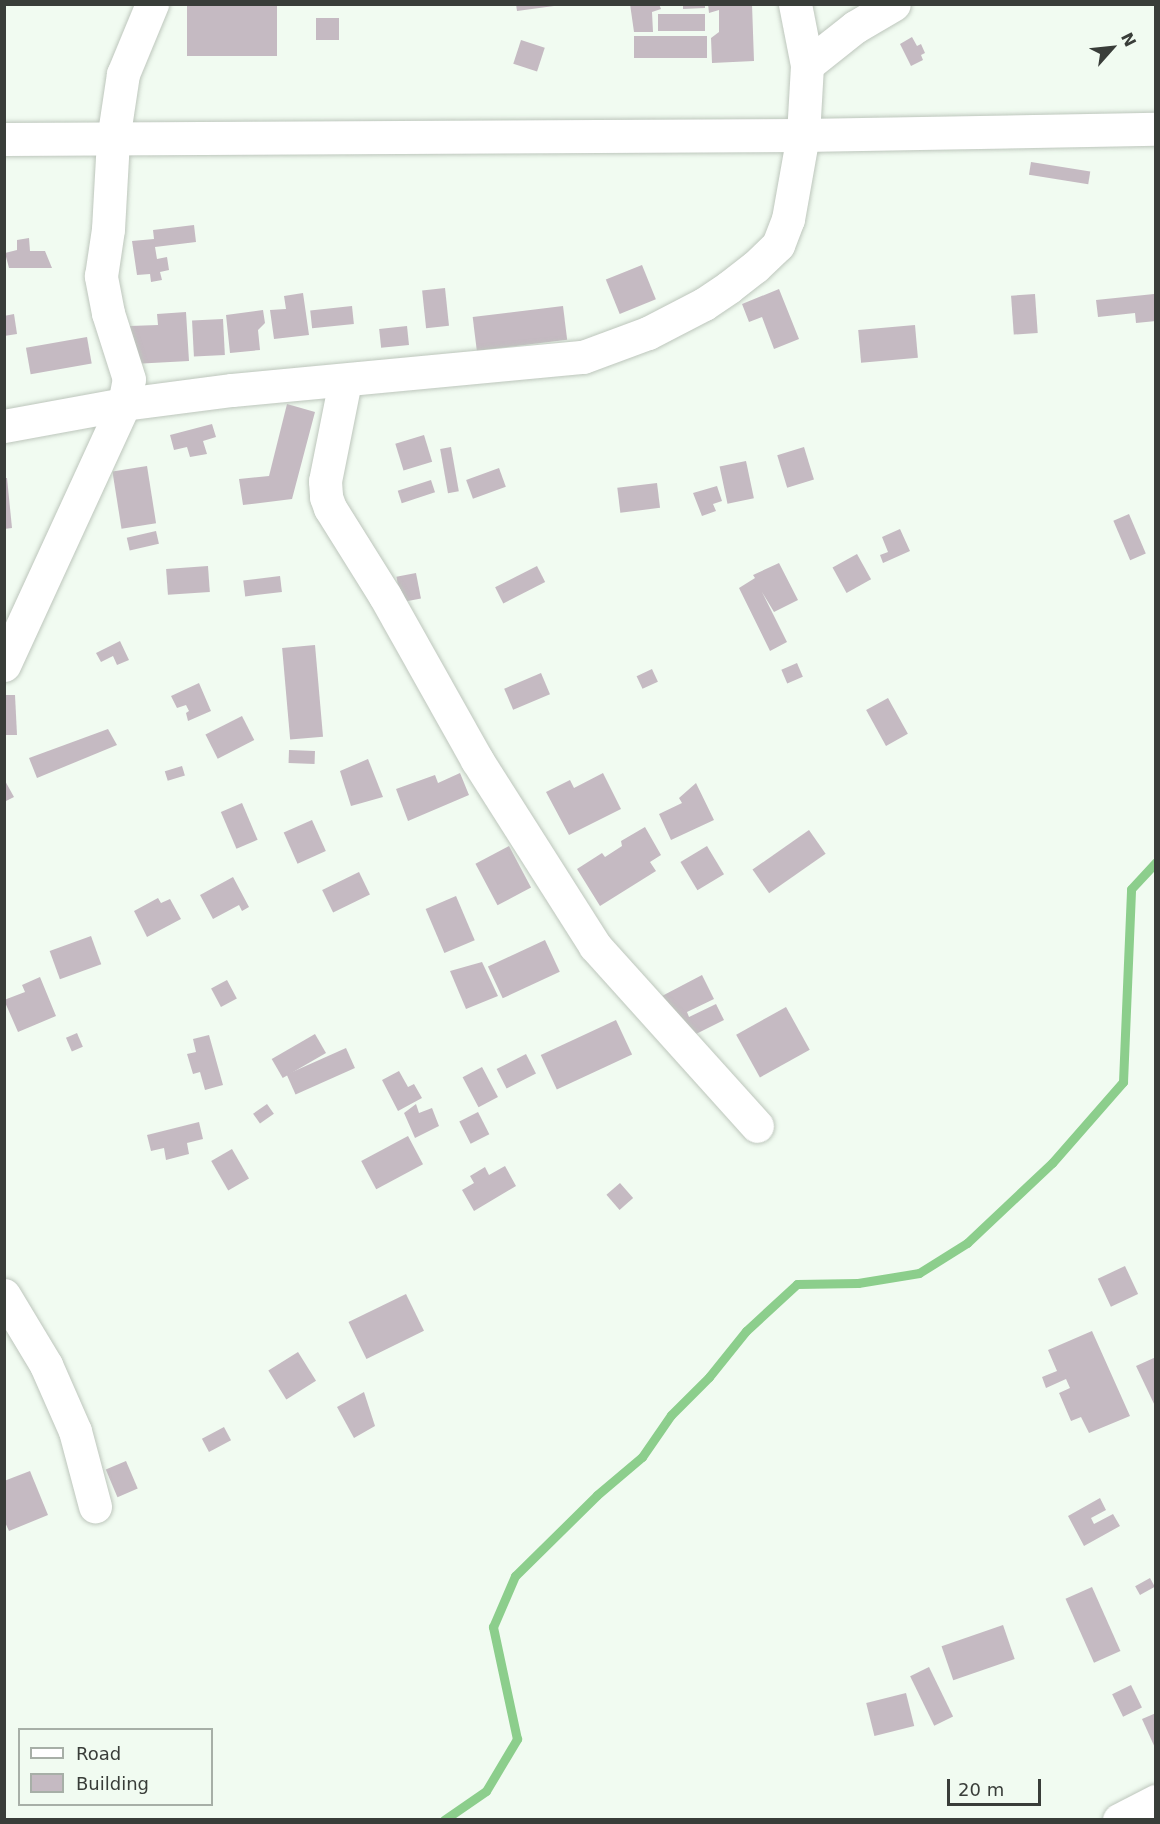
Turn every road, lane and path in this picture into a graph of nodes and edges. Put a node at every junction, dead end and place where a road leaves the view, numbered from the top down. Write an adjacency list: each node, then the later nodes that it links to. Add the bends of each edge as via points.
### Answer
1 (152, 4): 8 (street, via 123,74)
2 (795, 4): 4 (street)
3 (894, 4): 4 (street, via 855,27)
4 (807, 65): 6 (street)
5 (1155, 129): 6 (street)
6 (803, 135): 8 (street); 9 (street, via 788,219 778,245 704,304 648,333 583,357)
7 (4, 139): 8 (street)
8 (113, 140): 10 (street, via 101,276 108,314 129,379)
9 (345, 381): 10 (street); 13 (street, via 326,481 330,508 385,596 477,760 595,946)
10 (123, 404): 11 (street); 12 (street)
11 (4, 426)
12 (4, 665)
13 (757, 1126)
14 (4, 1295): 15 (street, via 46,1365 75,1431)
15 (95, 1506)
16 (1155, 1801): 17 (street)
17 (1119, 1820)

